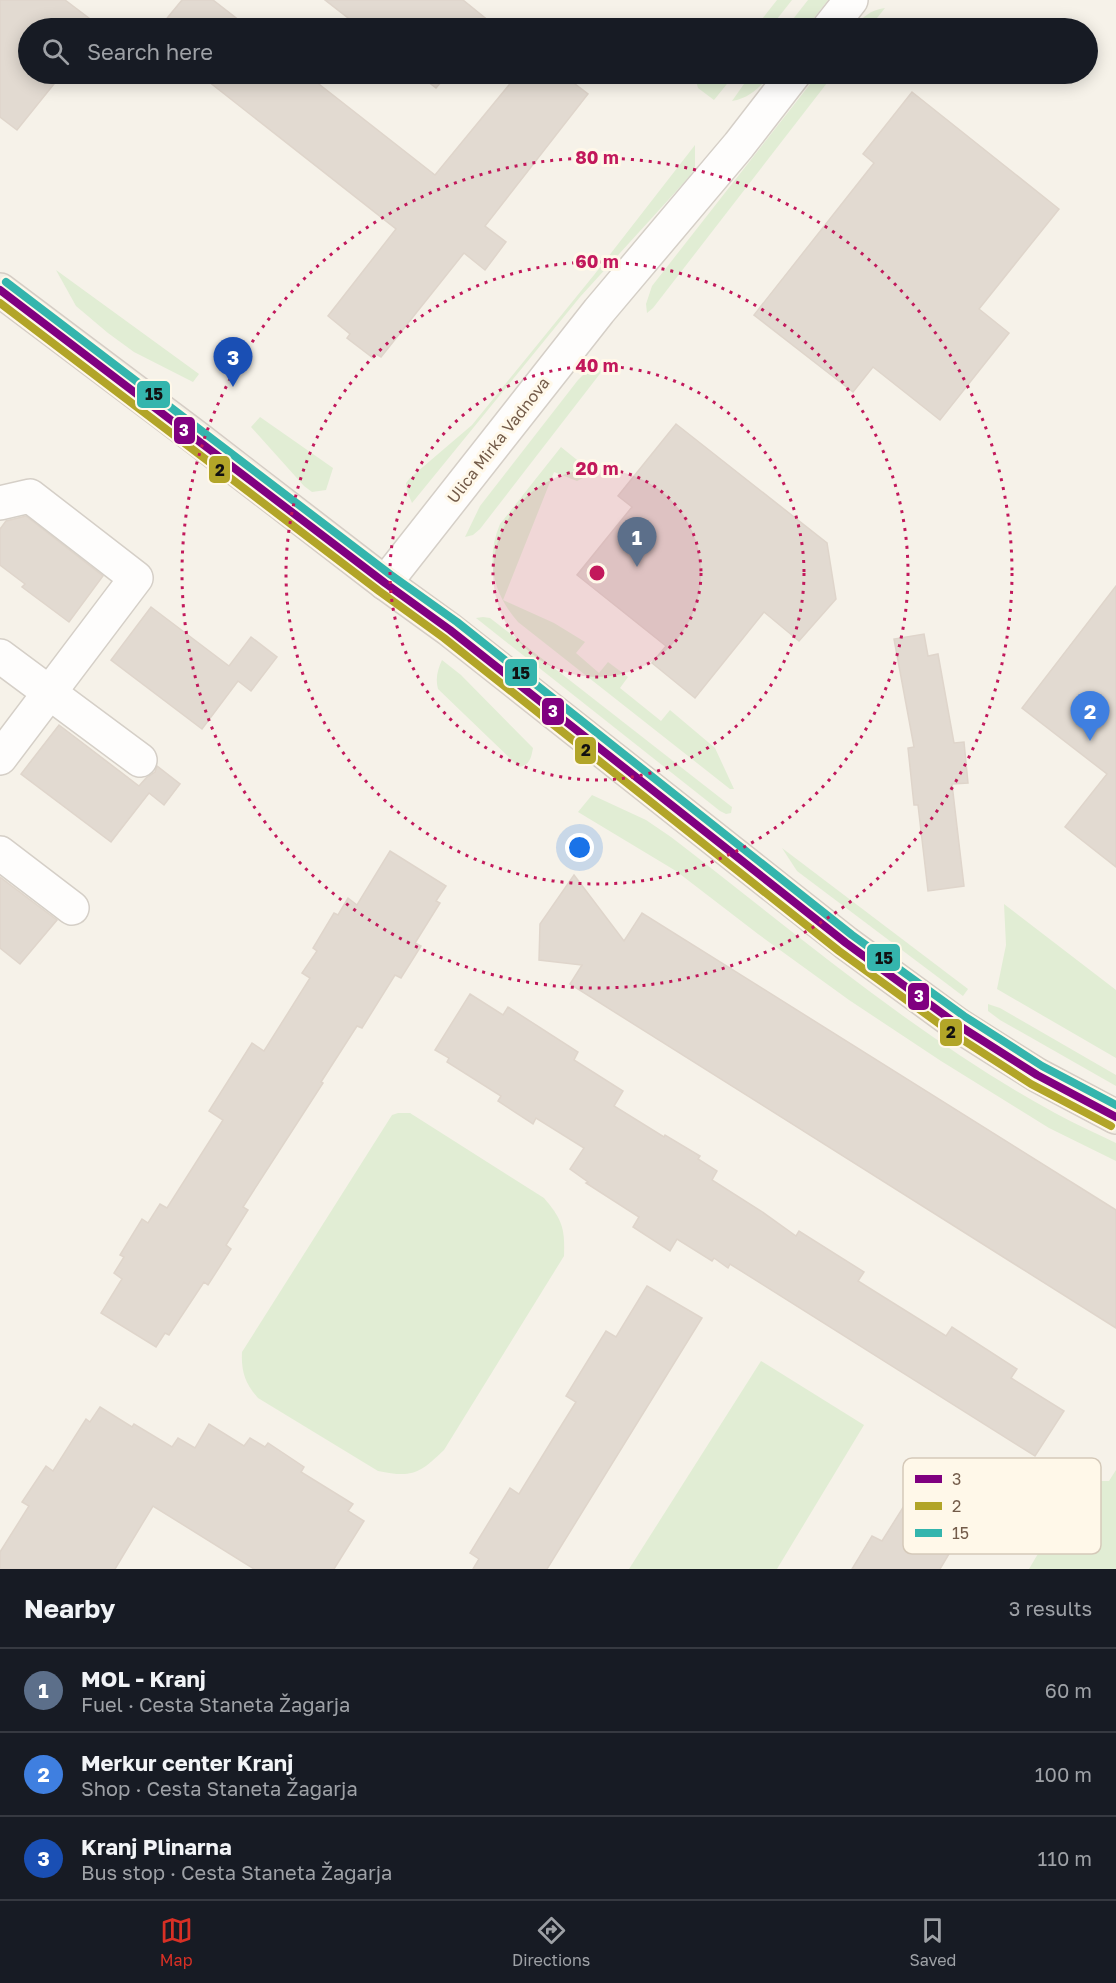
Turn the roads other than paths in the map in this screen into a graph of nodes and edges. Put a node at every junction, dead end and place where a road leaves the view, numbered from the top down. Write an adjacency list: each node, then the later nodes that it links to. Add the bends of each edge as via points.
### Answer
1 (850, 0): 2 (street)
2 (836, 18)
3 (786, 84): 6 (street, Ulica Mirka Vadnova, via 599,311)
4 (0, 290): 6 (main road)
5 (0, 503): 8 (street, via 30,496 136,578)
6 (385, 584): 13 (main road, via 450,630 855,950 958,1025 1037,1075)
7 (0, 656): 8 (street)
8 (49, 693): 9 (street); 10 (street)
9 (0, 758)
10 (140, 760)
11 (0, 853): 12 (street)
12 (72, 908)
13 (1116, 1117)

